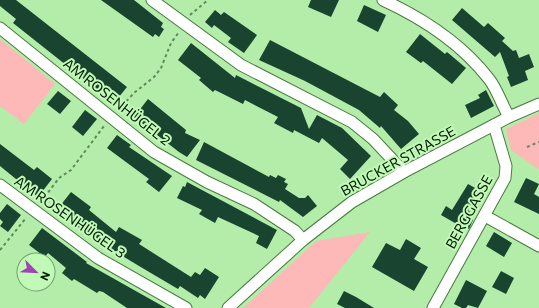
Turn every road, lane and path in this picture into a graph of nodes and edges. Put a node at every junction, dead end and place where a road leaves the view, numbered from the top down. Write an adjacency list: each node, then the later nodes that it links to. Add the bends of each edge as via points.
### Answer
1 (152, 0): 9 (street, via 241,65 352,122 373,139)
2 (382, 0): 5 (street, via 436,30 470,58 490,80)
3 (0, 28): 12 (street, AM ROSENHÜGEL 2, via 154,152 207,182 254,204 295,231)
4 (539, 104): 5 (street, BRUCKER STRASSE)
5 (509, 117): 6 (street, BRUCKER STRASSE)
6 (494, 125): 9 (street, BRUCKER STRASSE); 11 (street, BERGGASSE, via 506,166 505,178)
7 (539, 142): 8 (path)
8 (527, 147)
9 (404, 172): 12 (street, BRUCKER STRASSE, via 352,202)
10 (0, 185): 14 (street, AM ROSENHÜGEL 3, via 98,258)
11 (485, 216): 13 (street); 16 (street, BERGGASSE)
12 (303, 240): 15 (street, BRUCKER STRASSE)
13 (539, 246)
14 (186, 308)
15 (228, 308)
16 (433, 308)

